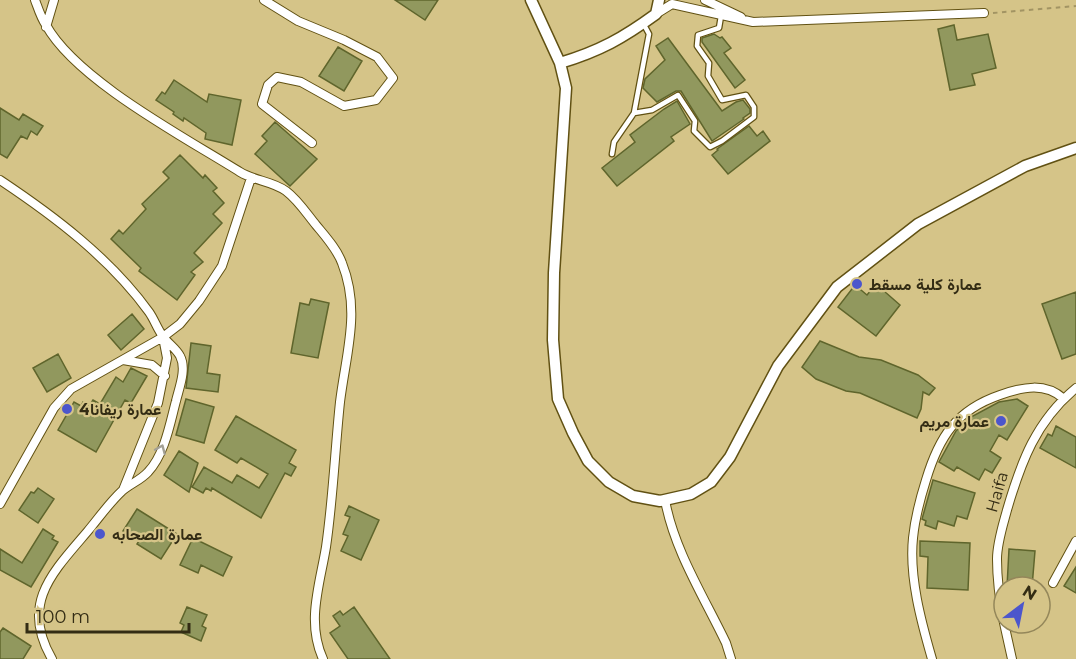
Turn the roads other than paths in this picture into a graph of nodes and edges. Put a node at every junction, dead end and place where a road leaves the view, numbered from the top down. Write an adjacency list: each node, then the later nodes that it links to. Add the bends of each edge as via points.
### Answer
1 (35, 0): 12 (street)
2 (54, 0): 12 (street)
3 (264, 0): 15 (street, via 298,21 377,57 393,78 376,100 344,106 301,82 277,77 268,85 262,104)
4 (531, 0): 13 (street)
5 (659, 0): 8 (street)
6 (705, 0): 10 (street)
7 (984, 13): 10 (street)
8 (656, 14): 9 (street, via 672,4); 11 (street)
9 (721, 16): 10 (street); 14 (lane, via 719,28 698,35 697,46 709,63 708,76 722,100 746,95 754,107 753,117 710,147 694,131 695,121 678,95 652,110)
10 (753, 22)
11 (643, 23): 13 (street, via 610,45); 14 (lane, via 649,34)
12 (46, 27): 18 (street, via 86,70)
13 (560, 63): 26 (street, via 566,88 554,273 553,340 558,399 588,461 609,482 633,496)
14 (634, 113): 17 (lane, via 614,142)
15 (312, 143)
16 (1076, 148): 26 (street, via 1024,166 918,224 837,287 777,366 730,457 711,482 691,494)
17 (612, 154)
18 (251, 178): 20 (street, via 222,266 180,324); 33 (street, via 273,183 303,209 342,261 351,294 353,323 340,401 326,548 315,597)
19 (0, 180): 20 (street, via 99,256 150,313)
20 (163, 337): 21 (street); 22 (street); 25 (street, one-way to 20, via 148,472 169,430 182,366 180,356)
21 (123, 360): 22 (street, via 152,365); 27 (street, via 71,389 54,408)
22 (165, 376): 25 (street, via 150,428)
23 (1076, 388): 24 (street, Haifa)
24 (1064, 399): 29 (street, Haifa, via 1038,431 1024,457 1005,519 997,556); 35 (street, via 1048,388 1018,388 970,409 951,425 939,444 916,514 913,540 914,576)
25 (122, 491): 32 (street, via 58,566 43,590 38,620 43,644)
26 (665, 500): 34 (street, via 669,523)
27 (0, 504)
28 (1076, 541): 30 (street)
29 (998, 575)
30 (1053, 583)
31 (1007, 635): 36 (street, Haifa)
32 (52, 659)
33 (323, 659)
34 (731, 659)
35 (932, 659)
36 (1012, 659)

